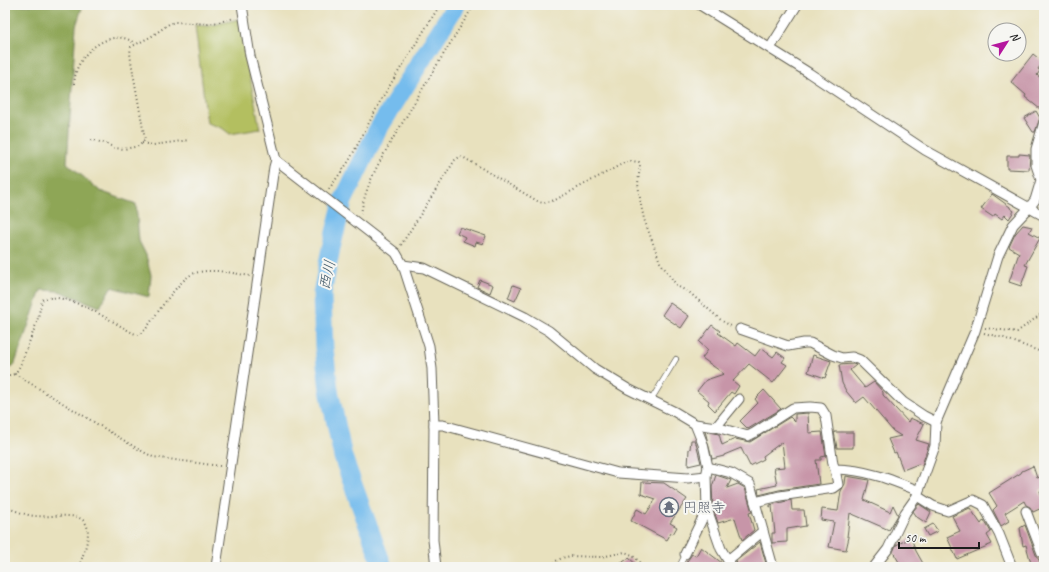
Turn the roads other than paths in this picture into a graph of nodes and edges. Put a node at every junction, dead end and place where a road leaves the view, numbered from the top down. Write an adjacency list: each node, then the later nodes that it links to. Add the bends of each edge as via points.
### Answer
1 (242, 5): 6 (street, via 250,56)
2 (700, 5): 4 (street)
3 (797, 5): 4 (street)
4 (770, 48): 7 (street, via 925,150)
5 (1044, 122): 7 (street, via 1036,149 1036,165 1041,180 1035,200)
6 (276, 160): 9 (street, via 396,253); 28 (street)
7 (1029, 208): 8 (street); 14 (street, via 1013,225 998,256 977,332)
8 (1044, 216)
9 (403, 265): 13 (street, via 424,268 525,317 549,331 596,369); 16 (street, via 429,346)
10 (740, 330): 14 (street, via 788,346 810,343 833,355 860,360 903,402)
11 (676, 359): 13 (lane)
12 (739, 399): 17 (street)
13 (651, 400): 15 (street)
14 (936, 422): 20 (street, via 935,446)
15 (695, 424): 17 (street); 19 (street, via 703,444)
16 (434, 425): 19 (street, via 443,425 618,473 688,478); 29 (street, via 433,540)
17 (716, 426): 18 (street, via 748,436 793,408 821,408 826,416 832,464)
18 (835, 469): 20 (street, via 883,477); 21 (street, via 838,485 834,488)
19 (707, 471): 21 (street, via 731,473 750,484); 22 (street)
20 (918, 494): 32 (street, via 905,513 888,549); 33 (street, via 933,506 948,511 973,500 983,505)
21 (755, 502): 24 (street)
22 (707, 509): 25 (street); 27 (street)
23 (1026, 511): 26 (street)
24 (763, 531): 27 (street); 31 (street)
25 (685, 554): 30 (lane)
26 (1044, 555)
27 (728, 564)
28 (216, 567)
29 (436, 567)
30 (679, 567)
31 (773, 567)
32 (874, 567)
33 (1012, 567)

